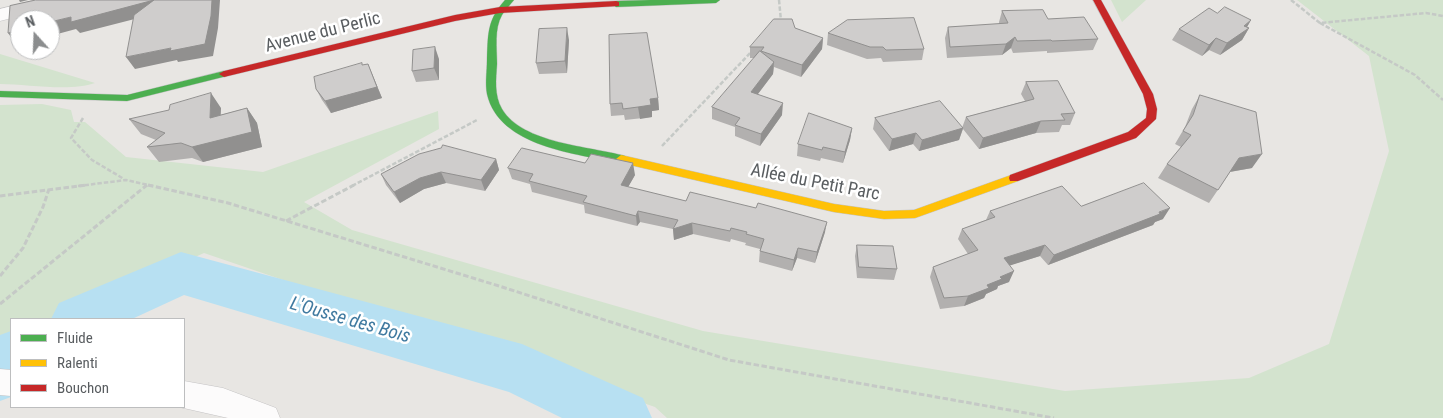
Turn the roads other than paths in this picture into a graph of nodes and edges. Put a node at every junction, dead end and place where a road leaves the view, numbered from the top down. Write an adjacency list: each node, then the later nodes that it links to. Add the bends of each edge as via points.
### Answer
1 (60, 0): 6 (street)
2 (510, 0): 5 (street)
3 (716, 0): 5 (street, Avenue du Perlic)
4 (1097, 0): 5 (street, Allée du Petit Parc, via 1148,94 1154,111 1149,124 1132,135 915,214 884,215 834,208 532,138 506,122 492,94 494,21)
5 (500, 10): 7 (street, Avenue du Perlic, via 455,18 127,98)
6 (0, 15)
7 (0, 94)
8 (185, 395): 9 (street, via 223,402)
9 (265, 418)

